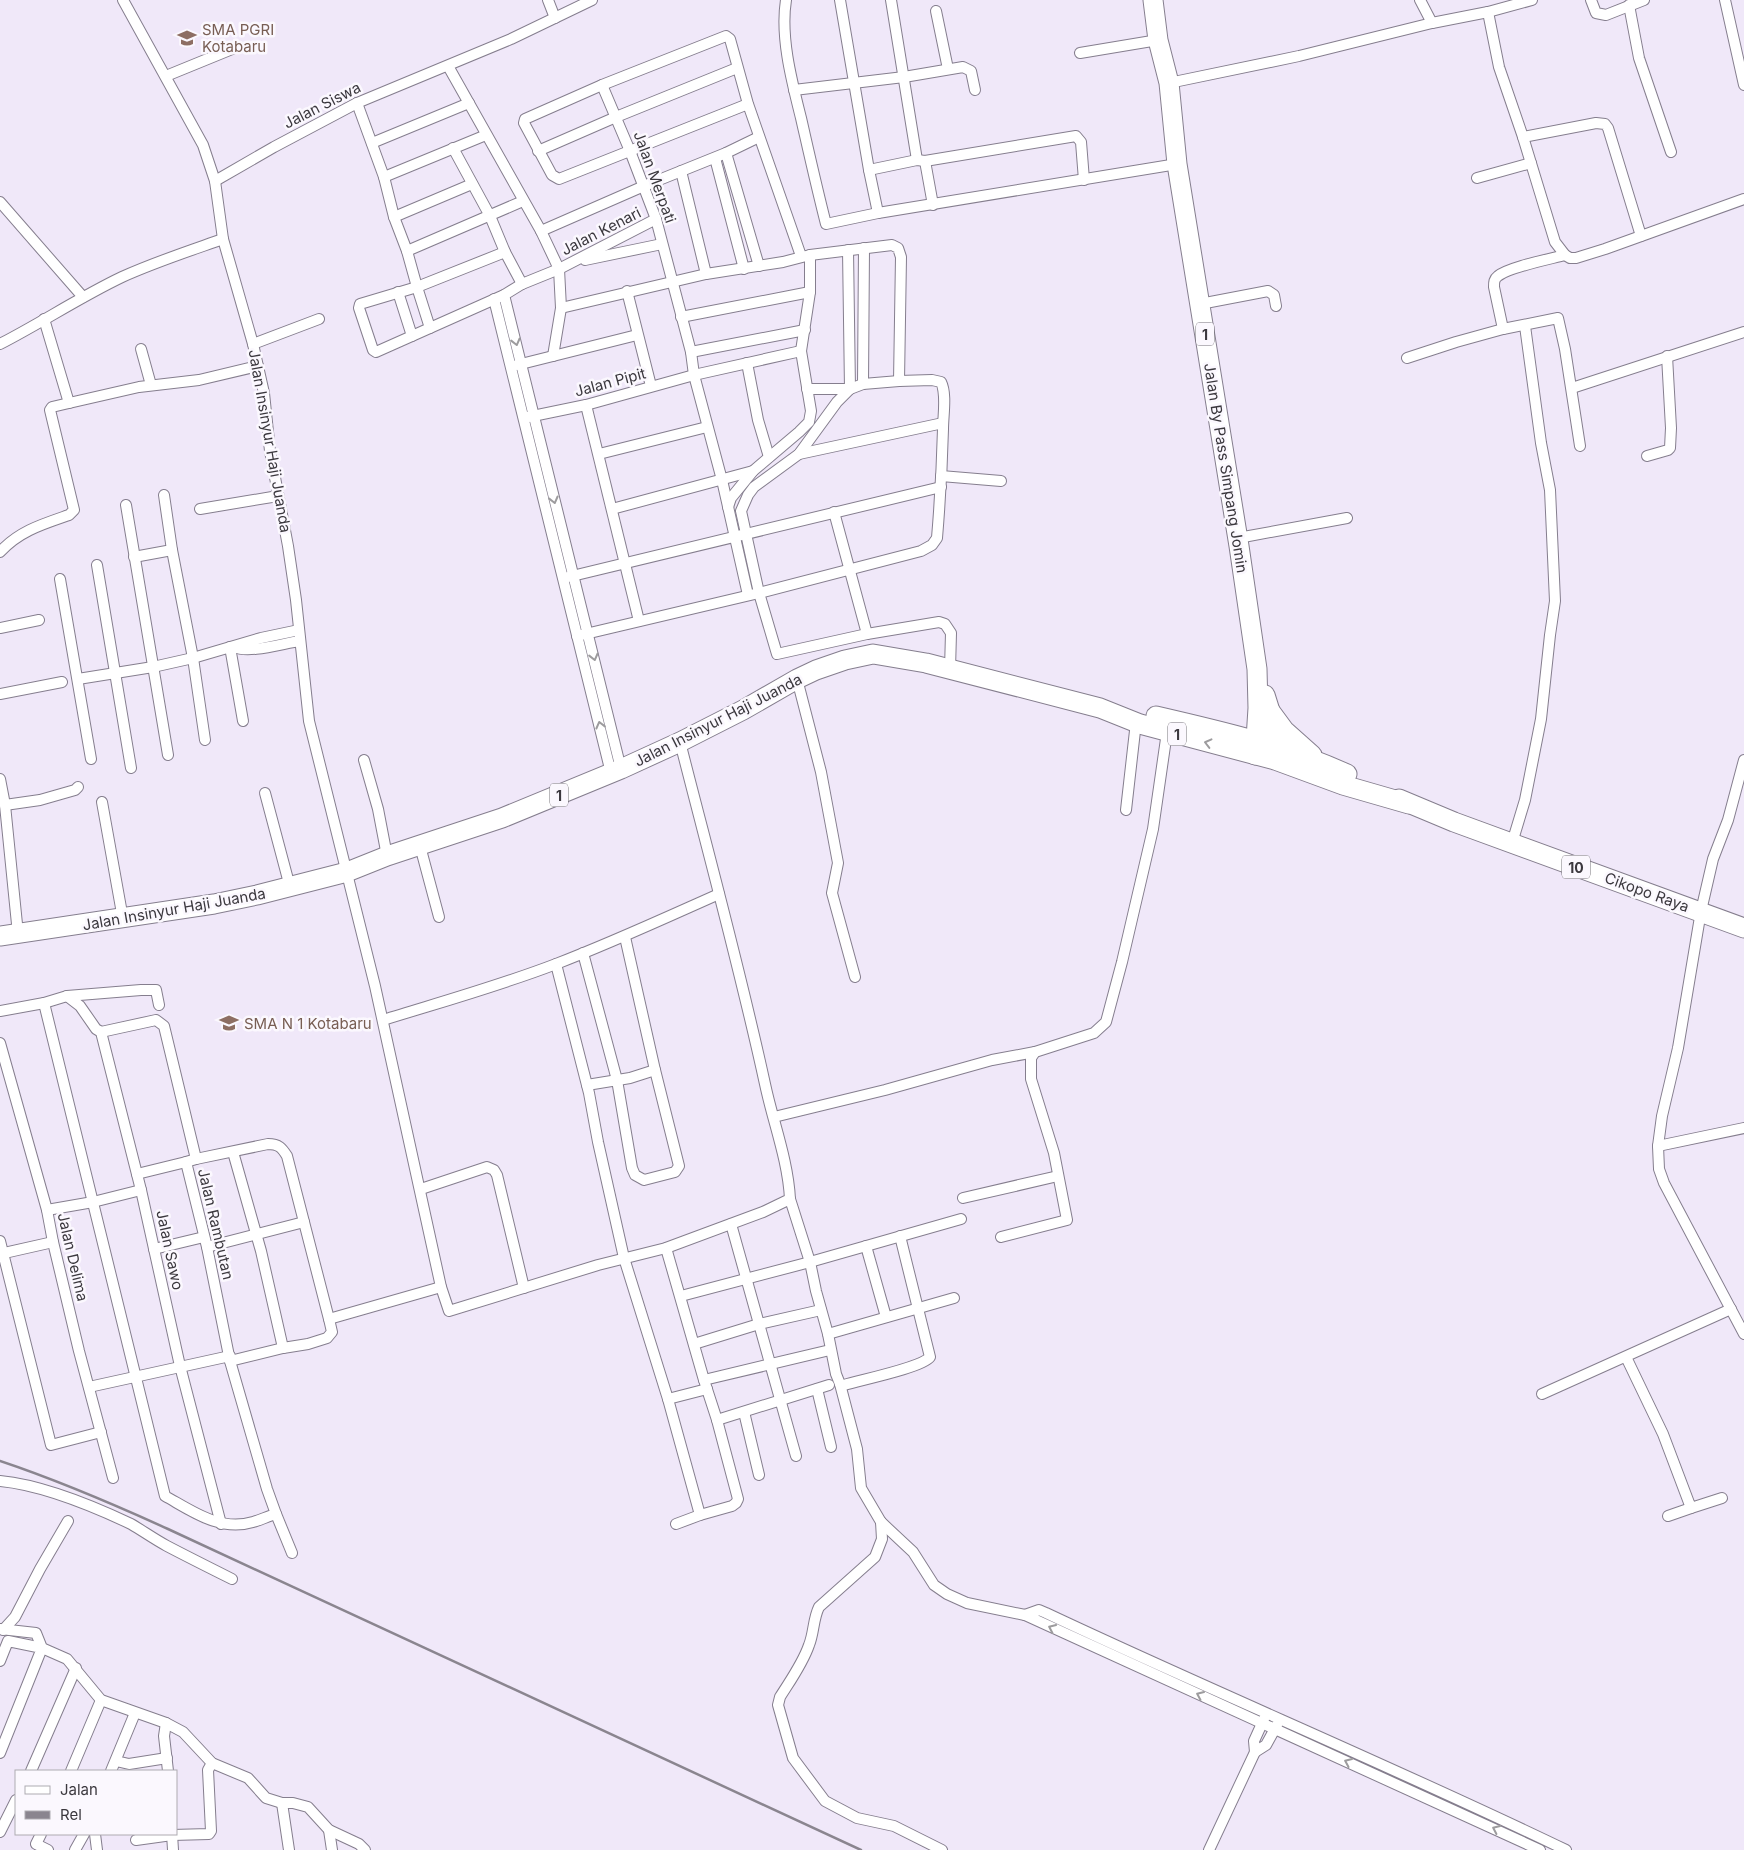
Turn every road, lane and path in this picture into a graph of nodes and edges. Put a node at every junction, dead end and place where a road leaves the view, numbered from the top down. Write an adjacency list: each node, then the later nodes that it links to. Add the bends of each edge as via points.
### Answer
1 (123, 0): 24 (street, Jalan Insinyur Haji Juanda)
2 (548, 0): 16 (street)
3 (592, 0): 16 (street, Jalan Siswa)
4 (786, 0): 30 (street, via 784,11)
5 (840, 0): 26 (street)
6 (891, 0): 25 (street)
7 (1153, 0): 18 (highway, Jalan By Pass Simpang Jomin / 1)
8 (1420, 0): 17 (street)
9 (1532, 0): 15 (street)
10 (1591, 0): 13 (street, via 1596,13 1606,15)
11 (1644, 0): 13 (street)
12 (1725, 0): 29 (street)
13 (1629, 5): 43 (street, via 1639,58)
14 (936, 11): 23 (street)
15 (1488, 12): 17 (street); 38 (street, via 1499,67)
16 (555, 18): 21 (street, Jalan Siswa)
17 (1432, 23): 27 (street, via 1299,56)
18 (1158, 40): 20 (street); 27 (highway, Jalan By Pass Simpang Jomin / 1)
19 (238, 47): 24 (street)
20 (1080, 53)
21 (448, 66): 32 (street, Jalan Siswa); 33 (street)
22 (737, 68): 28 (street, via 730,39 724,36); 34 (street); 35 (street)
23 (948, 69): 25 (street); 31 (street, via 968,68)
24 (166, 76): 54 (street, Jalan Insinyur Haji Juanda, via 203,145)
25 (904, 77): 26 (street); 46 (street)
26 (854, 82): 30 (street); 49 (street)
27 (1169, 83): 48 (highway, Jalan By Pass Simpang Jomin / 1)
28 (602, 85): 35 (street, Jalan Merpati); 41 (street, via 525,119 524,124)
29 (1744, 85)
30 (794, 90): 61 (street, via 826,224)
31 (975, 90)
32 (357, 103): 39 (street); 54 (street, Jalan Siswa)
33 (469, 103): 36 (street); 39 (street)
34 (748, 104): 37 (street); 42 (street)
35 (616, 117): 41 (street); 42 (street, Jalan Merpati)
36 (486, 135): 40 (street); 58 (street)
37 (759, 137): 44 (street); 73 (street)
38 (1523, 137): 47 (street); 66 (street, via 1605,124)
39 (372, 143): 51 (street)
40 (453, 148): 51 (street); 55 (street)
41 (538, 151): 42 (street, via 552,175 559,179)
42 (630, 151): 56 (street, Jalan Merpati)
43 (1671, 152)
44 (726, 153): 45 (street); 76 (street)
45 (715, 158): 50 (street); 78 (street)
46 (921, 160): 49 (street); 53 (street, via 1076,136 1081,142); 60 (street)
47 (1531, 163): 52 (street); 74 (street, via 1555,242)
48 (1177, 164): 53 (street); 88 (highway, Jalan By Pass Simpang Jomin / 1)
49 (869, 170): 61 (street)
50 (681, 171): 56 (street); 79 (street)
51 (384, 177): 63 (street)
52 (1478, 178)
53 (1084, 180): 60 (street)
54 (215, 181): 67 (street, Jalan Insinyur Haji Juanda)
55 (472, 184): 62 (street); 63 (street)
56 (644, 186): 64 (street, Jalan Merpati); 65 (street)
57 (1744, 199): 66 (street)
58 (523, 201): 62 (street); 65 (street)
59 (0, 202): 87 (street)
60 (933, 205): 61 (street)
61 (878, 213)
62 (490, 216): 70 (street); 72 (street)
63 (394, 217): 70 (street)
64 (656, 219): 68 (street, Jalan Merpati); 75 (street, Jalan Kenari)
65 (541, 231): 77 (street)
66 (1641, 236): 74 (street, via 1576,258)
67 (223, 239): 87 (street, via 122,277); 102 (street, Jalan Insinyur Haji Juanda)
68 (662, 244): 75 (street); 80 (street, Jalan Merpati)
69 (864, 248): 71 (street); 113 (street, via 892,245 898,248 901,257); 114 (street)
70 (407, 250): 82 (street)
71 (848, 250): 73 (street); 119 (street)
72 (505, 252): 81 (street); 82 (street)
73 (805, 255): 76 (street); 85 (street)
74 (1565, 255): 96 (street, via 1498,276 1494,287)
75 (573, 262): 77 (street, Jalan Kenari)
76 (759, 266): 78 (street)
77 (559, 269): 81 (street, Jalan Kenari); 90 (street)
78 (744, 269): 79 (street)
79 (706, 274): 80 (street)
80 (672, 281): 84 (street); 91 (street, Jalan Merpati)
81 (522, 284): 86 (street, Jalan Kenari)
82 (417, 287): 83 (street); 95 (street)
83 (398, 292): 100 (street); 100 (street, Jalan Kenari, via 359,305 371,347 376,352)
84 (627, 292): 90 (street); 99 (street)
85 (810, 292): 91 (street); 97 (street)
86 (499, 297): 95 (street, Jalan Kenari); 110 (street)
87 (83, 298): 92 (street)
88 (1200, 304): 89 (street, via 1268,291 1274,295); 144 (highway, Jalan By Pass Simpang Jomin / 1)
89 (1276, 306)
90 (561, 308): 106 (street)
91 (681, 317): 105 (street, Jalan Merpati)
92 (44, 319): 101 (street); 120 (street)
93 (319, 319): 102 (street)
94 (1525, 326): 96 (street); 117 (street, via 1555,317 1559,319); 192 (street, via 1550,490 1556,601 1541,719 1525,800)
95 (430, 328): 100 (street, Jalan Kenari)
96 (1503, 329): 108 (street)
97 (805, 330): 104 (street); 105 (street)
98 (1744, 332): 107 (street)
99 (637, 335): 106 (street); 116 (street)
100 (412, 336)
101 (0, 344)
102 (253, 344): 111 (street, Jalan Insinyur Haji Juanda)
103 (142, 349): 115 (street)
104 (801, 351): 109 (street, Jalan Pipit); 118 (street)
105 (691, 352): 112 (street, Jalan Merpati)
106 (553, 356): 110 (street)
107 (1667, 356): 117 (street); 128 (street, via 1670,448)
108 (1406, 358)
109 (747, 363): 112 (street, Jalan Pipit); 129 (street)
110 (517, 365): 122 (street)
111 (258, 366): 115 (street, via 200,380); 136 (street, Jalan Insinyur Haji Juanda)
112 (694, 375): 116 (street, Jalan Pipit); 124 (street, Jalan Merpati)
113 (899, 381): 114 (street); 123 (street, via 941,382)
114 (863, 384): 119 (street)
115 (151, 386): 120 (street)
116 (651, 386): 121 (street, Jalan Pipit)
117 (1572, 388): 125 (street)
118 (807, 389): 119 (street); 129 (street, via 811,411 809,422)
119 (850, 389): 127 (street)
120 (69, 403): 146 (street, via 50,410 74,510 69,515 25,532)
121 (586, 405): 122 (street, Jalan Pipit); 126 (street)
122 (529, 417): 151 (street)
123 (943, 423): 127 (street); 131 (street)
124 (707, 426): 126 (street); 132 (street, Jalan Merpati)
125 (1580, 446)
126 (599, 454): 140 (street)
127 (799, 454): 143 (street, via 754,486 741,510)
128 (1647, 456)
129 (769, 457): 130 (street)
130 (753, 471): 132 (street); 138 (street, via 731,498)
131 (942, 476): 133 (street); 134 (street)
132 (722, 480): 138 (street, Jalan Merpati); 140 (street)
133 (1001, 480)
134 (941, 486): 141 (street); 150 (street, via 937,538 932,545 921,551)
135 (164, 495): 145 (street)
136 (278, 496): 139 (street); 159 (street, Jalan Insinyur Haji Juanda)
137 (126, 505): 147 (street)
138 (728, 507): 143 (street, Jalan Merpati)
139 (200, 509)
140 (612, 509): 148 (street)
141 (834, 512): 143 (street); 150 (street)
142 (1348, 518): 144 (street)
143 (740, 534): 148 (street); 153 (street)
144 (1238, 538): 170 (highway, Jalan By Pass Simpang Jomin / 1)
145 (172, 550): 147 (street); 161 (street)
146 (0, 552)
147 (134, 557): 162 (street)
148 (624, 562): 151 (street); 155 (street)
149 (97, 565): 164 (street)
150 (850, 570): 153 (street); 158 (street)
151 (568, 577): 157 (street)
152 (60, 579): 165 (street)
153 (754, 594): 155 (street); 158 (street, via 778,654)
154 (39, 620): 156 (street)
155 (639, 621): 157 (street)
156 (0, 628)
157 (582, 634): 184 (street)
158 (867, 634): 163 (street, via 943,622 951,633)
159 (300, 636): 160 (street, via 249,649); 195 (street, Jalan Insinyur Haji Juanda, via 309,721)
160 (232, 646): 161 (street); 171 (street)
161 (193, 658): 162 (street); 175 (street)
162 (153, 667): 164 (street); 178 (street)
163 (950, 669): 166 (highway, Jalan Insinyur Haji Juanda / 1, via 873,654 839,662); 169 (highway, Jalan Insinyur Haji Juanda / 1)
164 (114, 673): 165 (street); 183 (street)
165 (78, 679): 179 (street)
166 (797, 679): 176 (highway, Jalan Insinyur Haji Juanda / 1); 206 (street, via 821,772 838,863 832,893)
167 (62, 682): 168 (street)
168 (0, 694)
169 (1100, 708): 172 (highway, Jalan Insinyur Haji Juanda / 1); 174 (highway, Jalan Insinyur Haji Juanda / 1, via 1143,713)
170 (1264, 709): 174 (highway, via 1246,731); 177 (highway, Jalan By Pass Simpang Jomin / 1); 182 (highway)
171 (243, 721)
172 (1136, 722): 173 (highway, Jalan Insinyur Haji Juanda / 1); 191 (street)
173 (1167, 732): 177 (highway, Jalan Insinyur Haji Juanda / 1, one-way to 173); 214 (street, via 1153,829 1106,1022 1094,1033)
174 (1235, 735): 177 (highway, Jalan Insinyur Haji Juanda / 10)
175 (205, 740)
176 (680, 742): 184 (highway, Jalan Insinyur Haji Juanda / 1); 197 (street)
177 (1265, 750): 182 (highway, Cikopo Raya / 10); 189 (highway, Cikopo Raya / 10, via 1343,785)
178 (168, 755)
179 (91, 758)
180 (364, 760): 194 (street)
181 (1744, 760): 198 (street, via 1728,820 1713,859)
182 (1319, 761): 189 (highway, Cikopo Raya / 10)
183 (131, 768)
184 (616, 771): 193 (highway, Jalan Insinyur Haji Juanda / 1, via 502,818)
185 (0, 778): 190 (street)
186 (78, 786): 190 (street, via 75,790 40,800)
187 (265, 793): 196 (street)
188 (102, 802): 200 (street)
189 (1410, 804): 192 (highway, Cikopo Raya / 10)
190 (4, 805): 202 (street)
191 (1126, 810)
192 (1512, 843): 198 (highway, Cikopo Raya / 10)
193 (420, 846): 194 (highway, Jalan Insinyur Haji Juanda / 1); 199 (street)
194 (387, 856): 195 (highway, Jalan Insinyur Haji Juanda / 1)
195 (347, 872): 196 (highway, Jalan Insinyur Haji Juanda / 1); 211 (street)
196 (290, 887): 200 (highway, Jalan Insinyur Haji Juanda / 1)
197 (720, 894): 203 (street); 218 (street)
198 (1701, 911): 201 (highway, Cikopo Raya / 10); 220 (street)
199 (439, 917)
200 (122, 919): 202 (highway, Jalan Insinyur Haji Juanda / 1)
201 (1744, 928)
202 (9, 935)
203 (625, 937): 204 (street); 215 (street)
204 (583, 953): 205 (street); 216 (street)
205 (556, 964): 211 (street); 217 (street)
206 (855, 977)
207 (67, 996): 208 (street); 209 (street, via 154,990 158,993); 212 (street, Jalan Sawo, via 80,1006)
208 (44, 1003): 210 (street); 229 (street)
209 (159, 1005)
210 (0, 1011)
211 (383, 1020): 225 (street)
212 (101, 1032): 222 (street, Jalan Rambutan, via 156,1020 164,1026); 223 (street, Jalan Sawo)
213 (0, 1043): 230 (street, Jalan Delima)
214 (1035, 1052): 218 (street, via 992,1060); 224 (street, via 1031,1058 1031,1079)
215 (656, 1070): 216 (street); 216 (street, via 679,1166 675,1172 654,1178 644,1180 635,1175)
216 (617, 1080): 217 (street)
217 (587, 1085): 244 (street)
218 (774, 1117): 228 (street)
219 (1744, 1128): 220 (street)
220 (1658, 1146): 252 (street, via 1658,1164 1664,1183)
221 (233, 1152): 222 (street); 232 (street, via 268,1144 282,1147); 234 (street)
222 (191, 1160): 223 (street); 239 (street, Jalan Rambutan)
223 (137, 1174): 226 (street, Jalan Sawo)
224 (1058, 1176): 227 (street); 236 (street, via 1067,1220)
225 (421, 1189): 247 (street); 248 (street, via 487,1167 494,1170)
226 (142, 1190): 229 (street); 242 (street, Jalan Sawo)
227 (963, 1198)
228 (790, 1199): 233 (street); 245 (street)
229 (93, 1202): 230 (street); 266 (street)
230 (47, 1210): 238 (street, Jalan Delima)
231 (961, 1219): 235 (street)
232 (304, 1222): 234 (street); 255 (street)
233 (730, 1224): 241 (street); 246 (street)
234 (256, 1235): 239 (street); 260 (street)
235 (900, 1236): 240 (street); 251 (street)
236 (1001, 1237)
237 (0, 1241): 243 (street)
238 (53, 1242): 243 (street); 270 (street, Jalan Delima)
239 (205, 1242): 242 (street); 263 (street, Jalan Rambutan)
240 (866, 1246): 245 (street); 254 (street)
241 (666, 1248): 244 (street); 249 (street)
242 (154, 1249): 265 (street, Jalan Sawo)
243 (2, 1254): 277 (street, via 52,1445)
244 (624, 1258): 248 (street); 273 (street)
245 (810, 1262): 246 (street); 253 (street)
246 (746, 1279): 249 (street); 256 (street)
247 (442, 1287): 248 (street, via 449,1310); 255 (street)
248 (524, 1288)
249 (681, 1296): 259 (street)
250 (954, 1298): 251 (street)
251 (918, 1308): 254 (street); 268 (street, via 930,1353 927,1360)
252 (1731, 1308): 258 (street); 262 (street)
253 (821, 1310): 256 (street); 257 (street)
254 (886, 1317): 257 (street)
255 (329, 1319): 260 (street, via 332,1332 327,1338)
256 (759, 1324): 259 (street); 264 (street)
257 (828, 1334): 261 (street)
258 (1744, 1334)
259 (694, 1344): 267 (street)
260 (282, 1348): 263 (street)
261 (830, 1350): 264 (street); 268 (street)
262 (1626, 1357): 272 (street); 284 (street, via 1663,1434)
263 (230, 1359): 265 (street); 285 (street, Jalan Rambutan)
264 (770, 1363): 267 (street); 274 (street)
265 (180, 1366): 266 (street); 290 (street, Jalan Sawo)
266 (135, 1377): 270 (street); 290 (street, via 165,1496 207,1520)
267 (706, 1384): 273 (street); 276 (street)
268 (840, 1384): 289 (street, via 857,1449 861,1488)
269 (829, 1385): 271 (street)
270 (89, 1387): 277 (street, Jalan Delima)
271 (817, 1389): 274 (street); 278 (street)
272 (1542, 1394)
273 (668, 1399): 286 (street)
274 (780, 1401): 275 (street); 279 (street)
275 (744, 1412): 276 (street); 280 (street)
276 (717, 1420): 286 (street, via 738,1499 732,1506)
277 (101, 1432): 281 (street, Jalan Delima)
278 (831, 1447)
279 (796, 1456)
280 (759, 1475)
281 (114, 1478)
282 (0, 1481): 293 (street, via 36,1488 93,1508 130,1524)
283 (1722, 1498): 284 (street)
284 (1691, 1508): 287 (street)
285 (276, 1514): 290 (street, via 253,1522); 292 (street, Jalan Rambutan)
286 (700, 1515): 291 (street)
287 (1668, 1516)
288 (68, 1521): 295 (street, via 15,1617)
289 (882, 1522): 294 (street, via 913,1552 934,1585 947,1594 967,1603); 339 (street, via 882,1539 875,1557 819,1607 808,1648 778,1705 793,1758 825,1801 857,1818 894,1826)
290 (221, 1524)
291 (676, 1524)
292 (292, 1554)
293 (232, 1580)
294 (1025, 1615): 301 (street, via 1039,1610); 304 (street, one-way to 294)
295 (2, 1630): 296 (street, via 36,1633)
296 (42, 1648): 297 (street, via 8,1641); 298 (street, via 67,1659); 306 (street)
297 (0, 1661)
298 (76, 1668): 299 (street); 312 (street)
299 (101, 1700): 300 (street); 313 (street)
300 (135, 1713): 303 (street); 309 (street)
301 (1266, 1713): 302 (street); 304 (street)
302 (1279, 1719): 305 (street); 328 (street)
303 (166, 1723): 308 (street); 310 (street, via 189,1736)
304 (1262, 1724): 305 (street); 307 (street, via 1254,1741)
305 (1274, 1729): 307 (street, via 1266,1745); 331 (street, one-way to 305)
306 (1, 1749)
307 (1255, 1752): 340 (street)
308 (167, 1758): 311 (street); 315 (street)
309 (116, 1760): 311 (street); 314 (street)
310 (212, 1763): 317 (street, via 241,1774 252,1781 266,1798); 322 (street, via 208,1770 211,1831 209,1834)
311 (130, 1767)
312 (32, 1770)
313 (71, 1770)
314 (111, 1770)
315 (168, 1770)
316 (15, 1802): 319 (street)
317 (282, 1803): 320 (street, via 308,1807); 336 (street)
318 (0, 1807): 319 (street)
319 (10, 1812): 321 (street)
320 (330, 1830): 337 (street); 338 (street)
321 (0, 1832)
322 (178, 1834)
323 (40, 1835): 332 (street, via 36,1844)
324 (83, 1835): 333 (street)
325 (95, 1835): 334 (street)
326 (167, 1835): 329 (street)
327 (172, 1835): 335 (street)
328 (1539, 1837): 330 (street); 331 (street)
329 (136, 1841)
330 (1551, 1847): 341 (street)
331 (1536, 1849)
332 (48, 1850)
333 (75, 1850)
334 (97, 1850)
335 (173, 1850)
336 (290, 1850)
337 (332, 1850)
338 (366, 1850)
339 (942, 1850)
340 (1209, 1850)
341 (1566, 1850)

